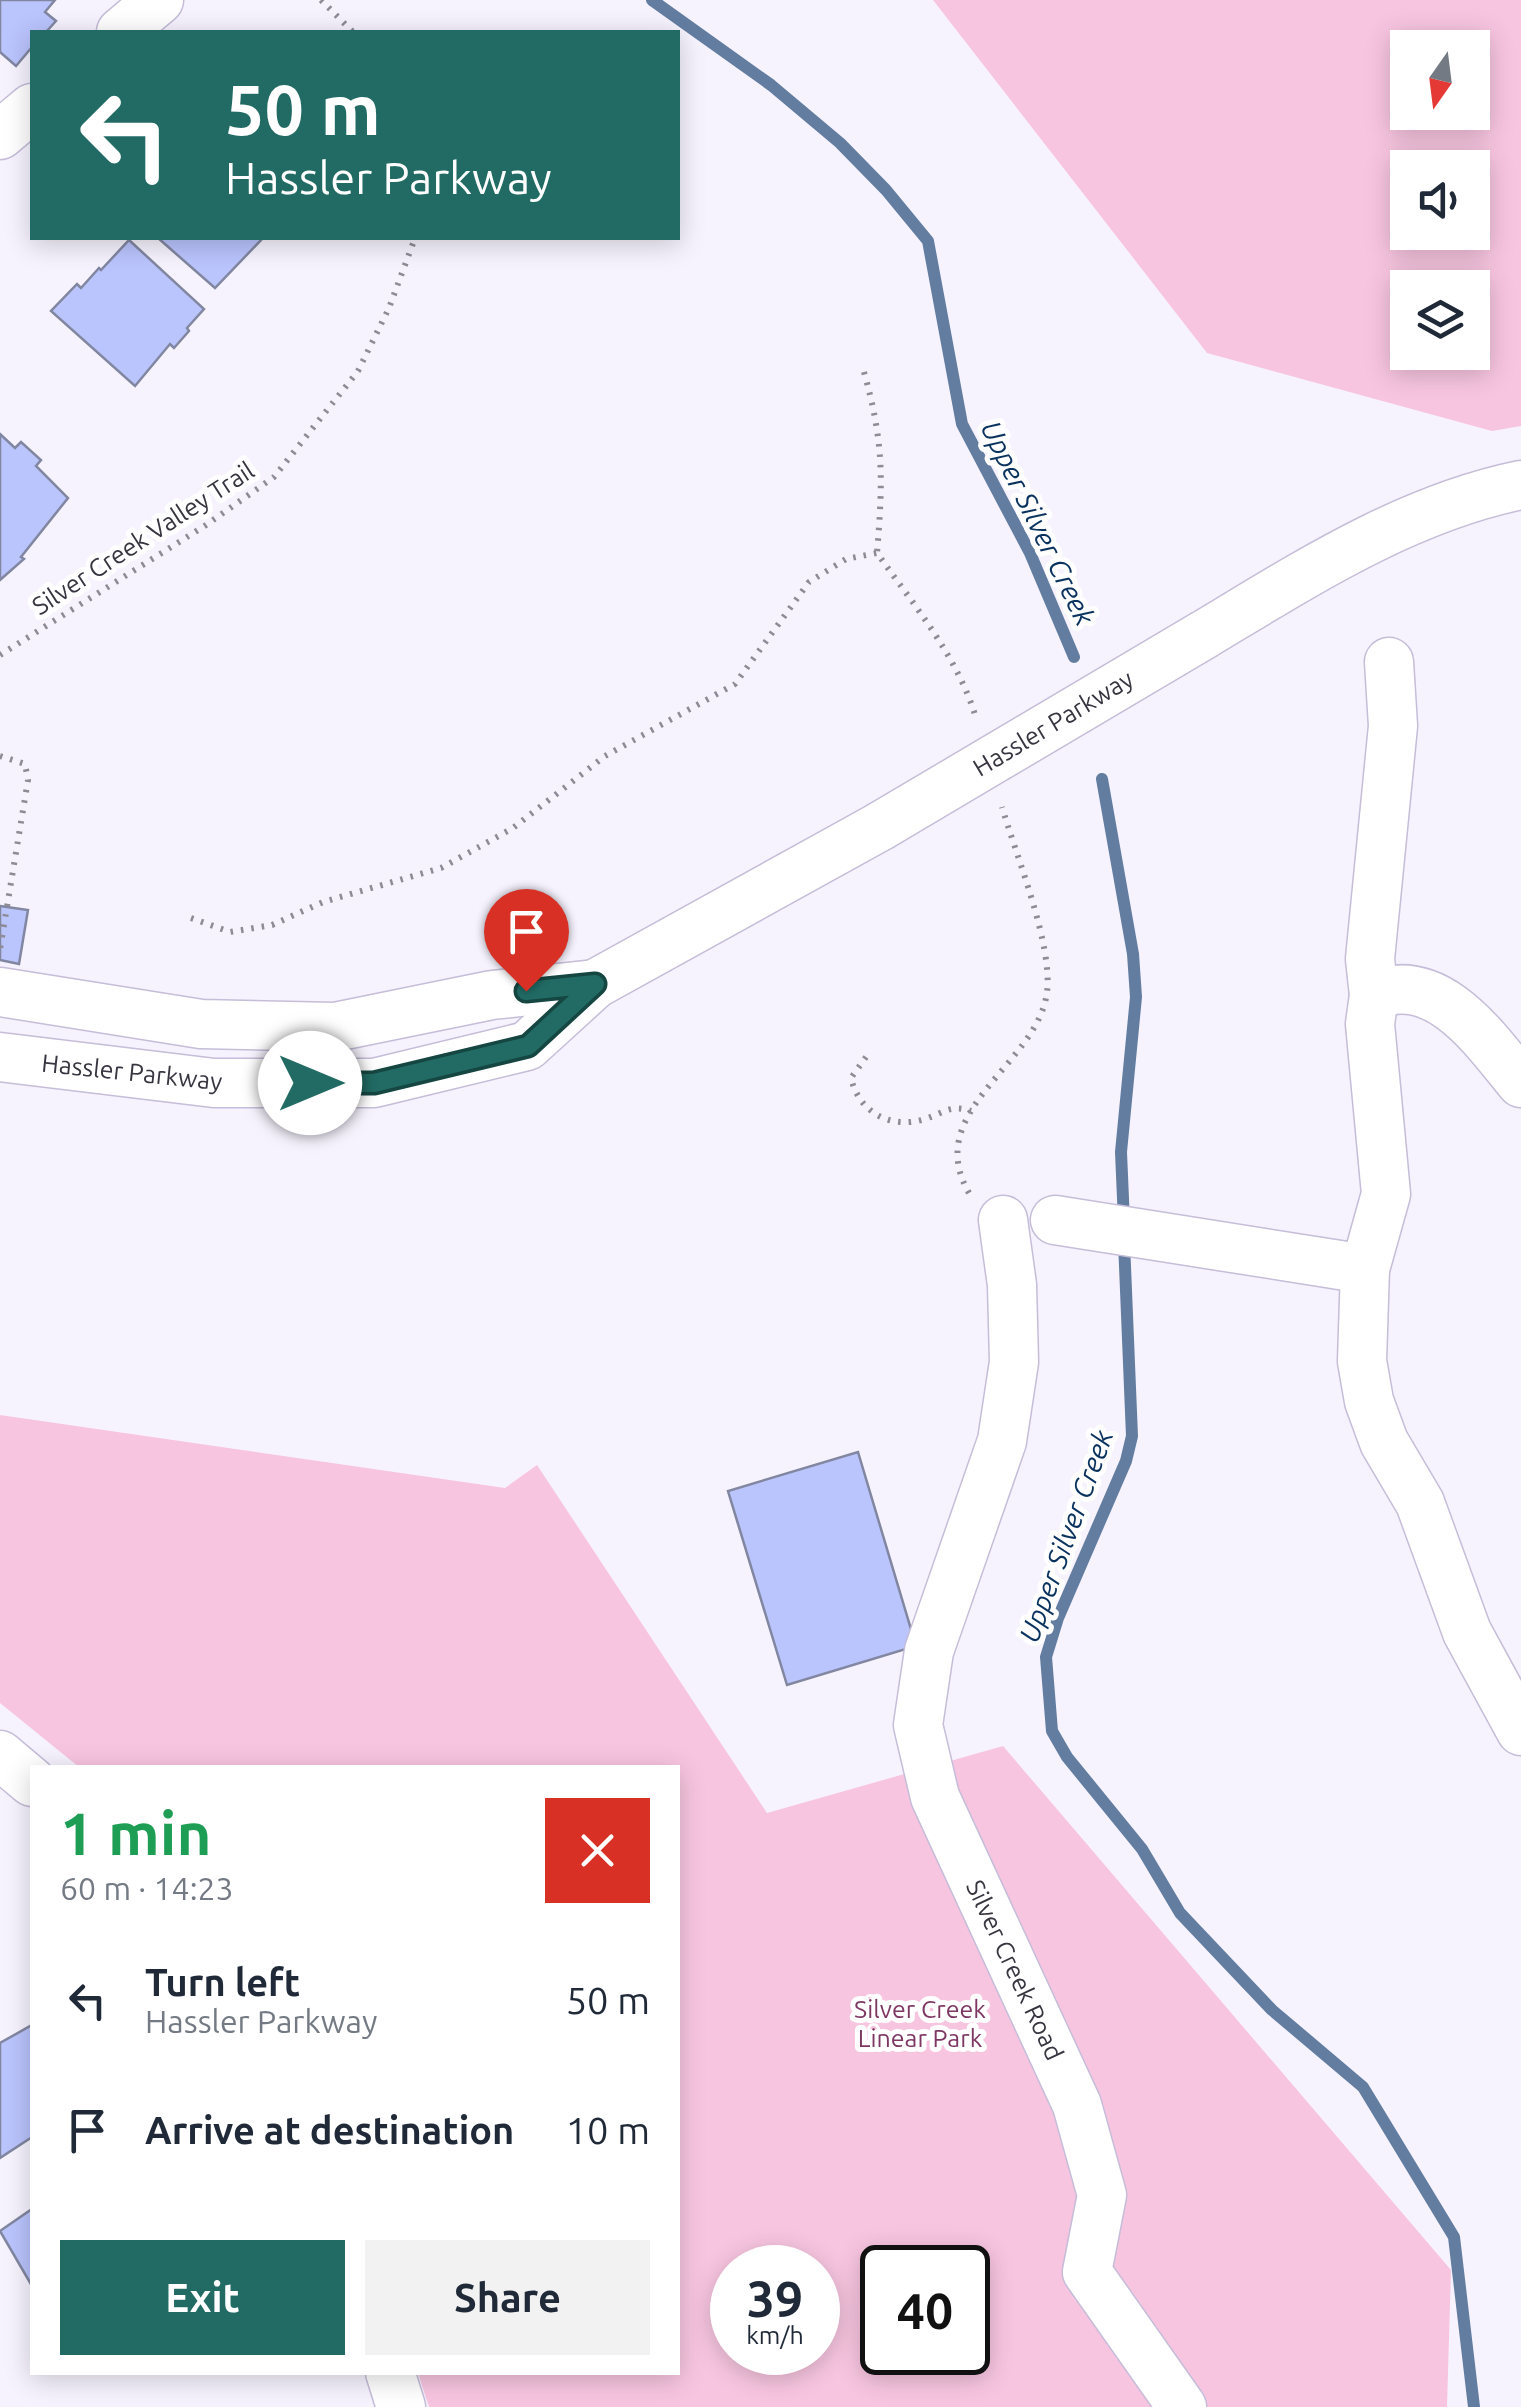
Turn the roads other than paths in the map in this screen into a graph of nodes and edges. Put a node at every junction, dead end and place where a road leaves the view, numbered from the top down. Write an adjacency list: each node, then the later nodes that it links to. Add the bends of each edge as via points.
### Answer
1 (159, 0): 2 (street)
2 (123, 30)
3 (30, 110): 4 (street)
4 (0, 136)
5 (1521, 485): 7 (street, Hassler Parkway, bridge, via 1366,539 879,826)
6 (1390, 662): 9 (street, via 1393,726 1370,958)
7 (595, 984): 8 (street, Hassler Parkway, via 492,995 335,1027 201,1024); 10 (street, Hassler Parkway, via 528,1046 374,1083 214,1083)
8 (0, 992)
9 (1374, 995): 11 (street, via 1392,988 1423,993 1456,1009); 14 (street, via 1370,1024 1386,1194)
10 (0, 1057)
11 (1521, 1084)
12 (1003, 1220): 20 (street, Silver Creek Road, via 1014,1362 1002,1442 930,1651 918,1724 934,1796 1077,2105 1102,2195 1087,2272)
13 (1055, 1220): 14 (street)
14 (1365, 1270): 15 (street, via 1362,1360 1369,1400 1384,1442 1420,1503 1467,1632)
15 (1521, 1730)
16 (0, 1756): 17 (street)
17 (30, 1780)
18 (391, 2375): 19 (street)
19 (401, 2407)
20 (1182, 2407)

